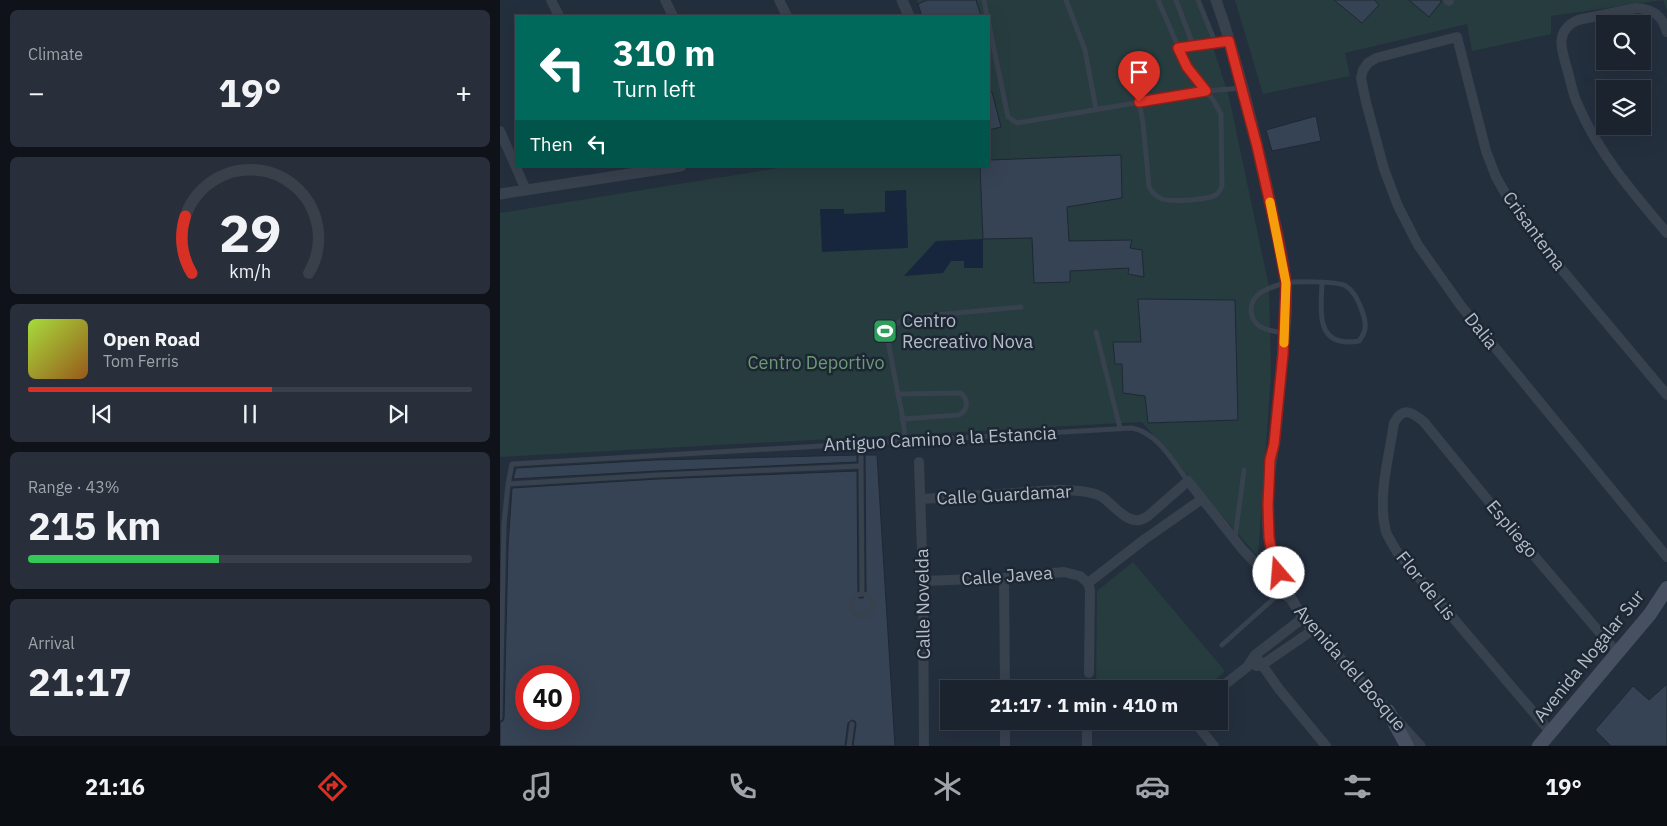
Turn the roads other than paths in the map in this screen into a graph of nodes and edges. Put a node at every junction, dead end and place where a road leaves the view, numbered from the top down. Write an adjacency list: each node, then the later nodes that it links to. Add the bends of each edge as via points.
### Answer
1 (551, 0): 11 (street)
2 (665, 0): 12 (street)
3 (779, 0): 13 (street)
4 (902, 0): 14 (street)
5 (984, 0): 15 (lane)
6 (1066, 0): 26 (lane, via 1085,50)
7 (1158, 0): 22 (lane)
8 (1176, 0): 21 (lane)
9 (1198, 0): 20 (lane)
10 (1216, 0): 19 (street, Avenida del Bosque)
11 (558, 15)
12 (672, 15)
13 (786, 15)
14 (908, 15)
15 (987, 15)
16 (990, 30): 26 (lane, via 1008,117 1012,121 1018,123)
17 (1667, 32): 34 (street, via 1661,17 1655,12 1636,8 1570,23 1563,30 1561,40 1577,103 1597,145)
18 (1458, 37): 41 (street, Crisantema, via 1484,144 1508,198 1548,253); 55 (street, Dalia, via 1376,58 1363,70 1361,78 1366,102 1398,206 1418,246 1461,306)
19 (1229, 41): 20 (lane); 23 (street, Avenida del Bosque)
20 (1215, 42): 21 (lane)
21 (1193, 45): 22 (lane)
22 (1178, 48): 24 (lane, via 1187,67)
23 (1242, 88): 24 (lane); 36 (street, Avenida del Bosque)
24 (1206, 91): 25 (lane); 25 (lane, via 1221,114 1222,186 1218,194 1209,197 1168,201 1153,194 1149,187)
25 (1139, 102): 26 (lane)
26 (1096, 110)
27 (500, 131): 28 (street)
28 (515, 165)
29 (516, 167): 32 (street)
30 (668, 167): 31 (street)
31 (629, 170): 32 (street)
32 (526, 190): 33 (street)
33 (500, 194)
34 (1667, 233)
35 (1322, 282): 35 (lane, via 1347,286 1353,292 1366,325 1359,341 1335,340 1324,328 1321,320); 36 (lane)
36 (1286, 283): 39 (street, Avenida del Bosque); 39 (lane, via 1261,292 1253,300 1250,312 1253,321 1265,329)
37 (1021, 307): 40 (lane, via 904,318 887,336)
38 (1096, 332): 44 (lane)
39 (1284, 333): 62 (street, Avenida del Bosque, via 1268,505 1272,553)
40 (898, 394): 43 (lane); 43 (lane, via 960,392 967,406 959,415)
41 (1667, 395)
42 (1402, 412): 66 (street, Espliego, via 1416,415 1424,422); 79 (street, Flor de Lis, via 1394,423 1382,501 1387,534 1397,552)
43 (902, 419): 45 (lane)
44 (1120, 428): 45 (lane, Antiguo Camino a la Estancia); 50 (lane, Antiguo Camino a la Estancia, via 1148,433)
45 (905, 441): 46 (lane, Antiguo Camino a la Estancia)
46 (861, 444): 48 (lane); 51 (lane, Antiguo Camino a la Estancia, via 512,464)
47 (919, 462): 52 (street, Calle Novelda)
48 (861, 466): 51 (lane); 61 (lane)
49 (1244, 470): 54 (lane)
50 (1188, 481): 52 (street, Calle Guardamar, via 1144,520 1137,521 1127,518 1101,496 1075,490); 53 (street, Antiguo Camino a la Estancia)
51 (508, 484): 74 (lane, via 503,532)
52 (921, 499): 57 (street, Calle Novelda)
53 (1202, 499): 54 (street, Antiguo Camino a la Estancia); 58 (street)
54 (1235, 541): 60 (street, Antiguo Camino a la Estancia)
55 (1667, 557)
56 (1004, 578): 57 (street, Calle Javea); 58 (street, Calle Javea, via 1064,572 1080,576); 71 (street)
57 (923, 581): 81 (street, Calle Novelda)
58 (1088, 583): 70 (street, via 1091,598)
59 (1667, 588): 66 (main road, Avenida Nogalar Sur)
60 (1282, 591): 62 (street, Antiguo Camino a la Estancia); 65 (lane)
61 (862, 594): 61 (lane, via 855,596 850,608 861,617 868,615 873,602)
62 (1291, 600): 63 (street, Avenida del Bosque)
63 (1303, 618): 64 (street, Avenida del Bosque); 67 (street)
64 (1313, 630): 68 (street); 73 (street, Avenida del Bosque)
65 (1222, 644)
66 (1618, 654): 79 (main road, Avenida Nogalar Sur)
67 (1255, 656): 68 (street); 69 (street)
68 (1262, 665): 69 (street); 85 (street)
69 (1248, 667): 72 (street)
70 (1089, 673)
71 (1005, 680)
72 (1228, 682)
73 (1388, 712): 86 (main road); 87 (street, Avenida del Bosque)
74 (500, 718)
75 (852, 724): 80 (lane)
76 (1005, 730): 82 (street)
77 (1087, 730): 83 (street)
78 (1201, 730): 84 (street)
79 (1551, 733): 88 (main road, Avenida Nogalar Sur)
80 (848, 746)
81 (924, 746)
82 (1005, 746)
83 (1087, 746)
84 (1214, 746)
85 (1326, 746)
86 (1407, 746)
87 (1420, 746)
88 (1539, 746)

